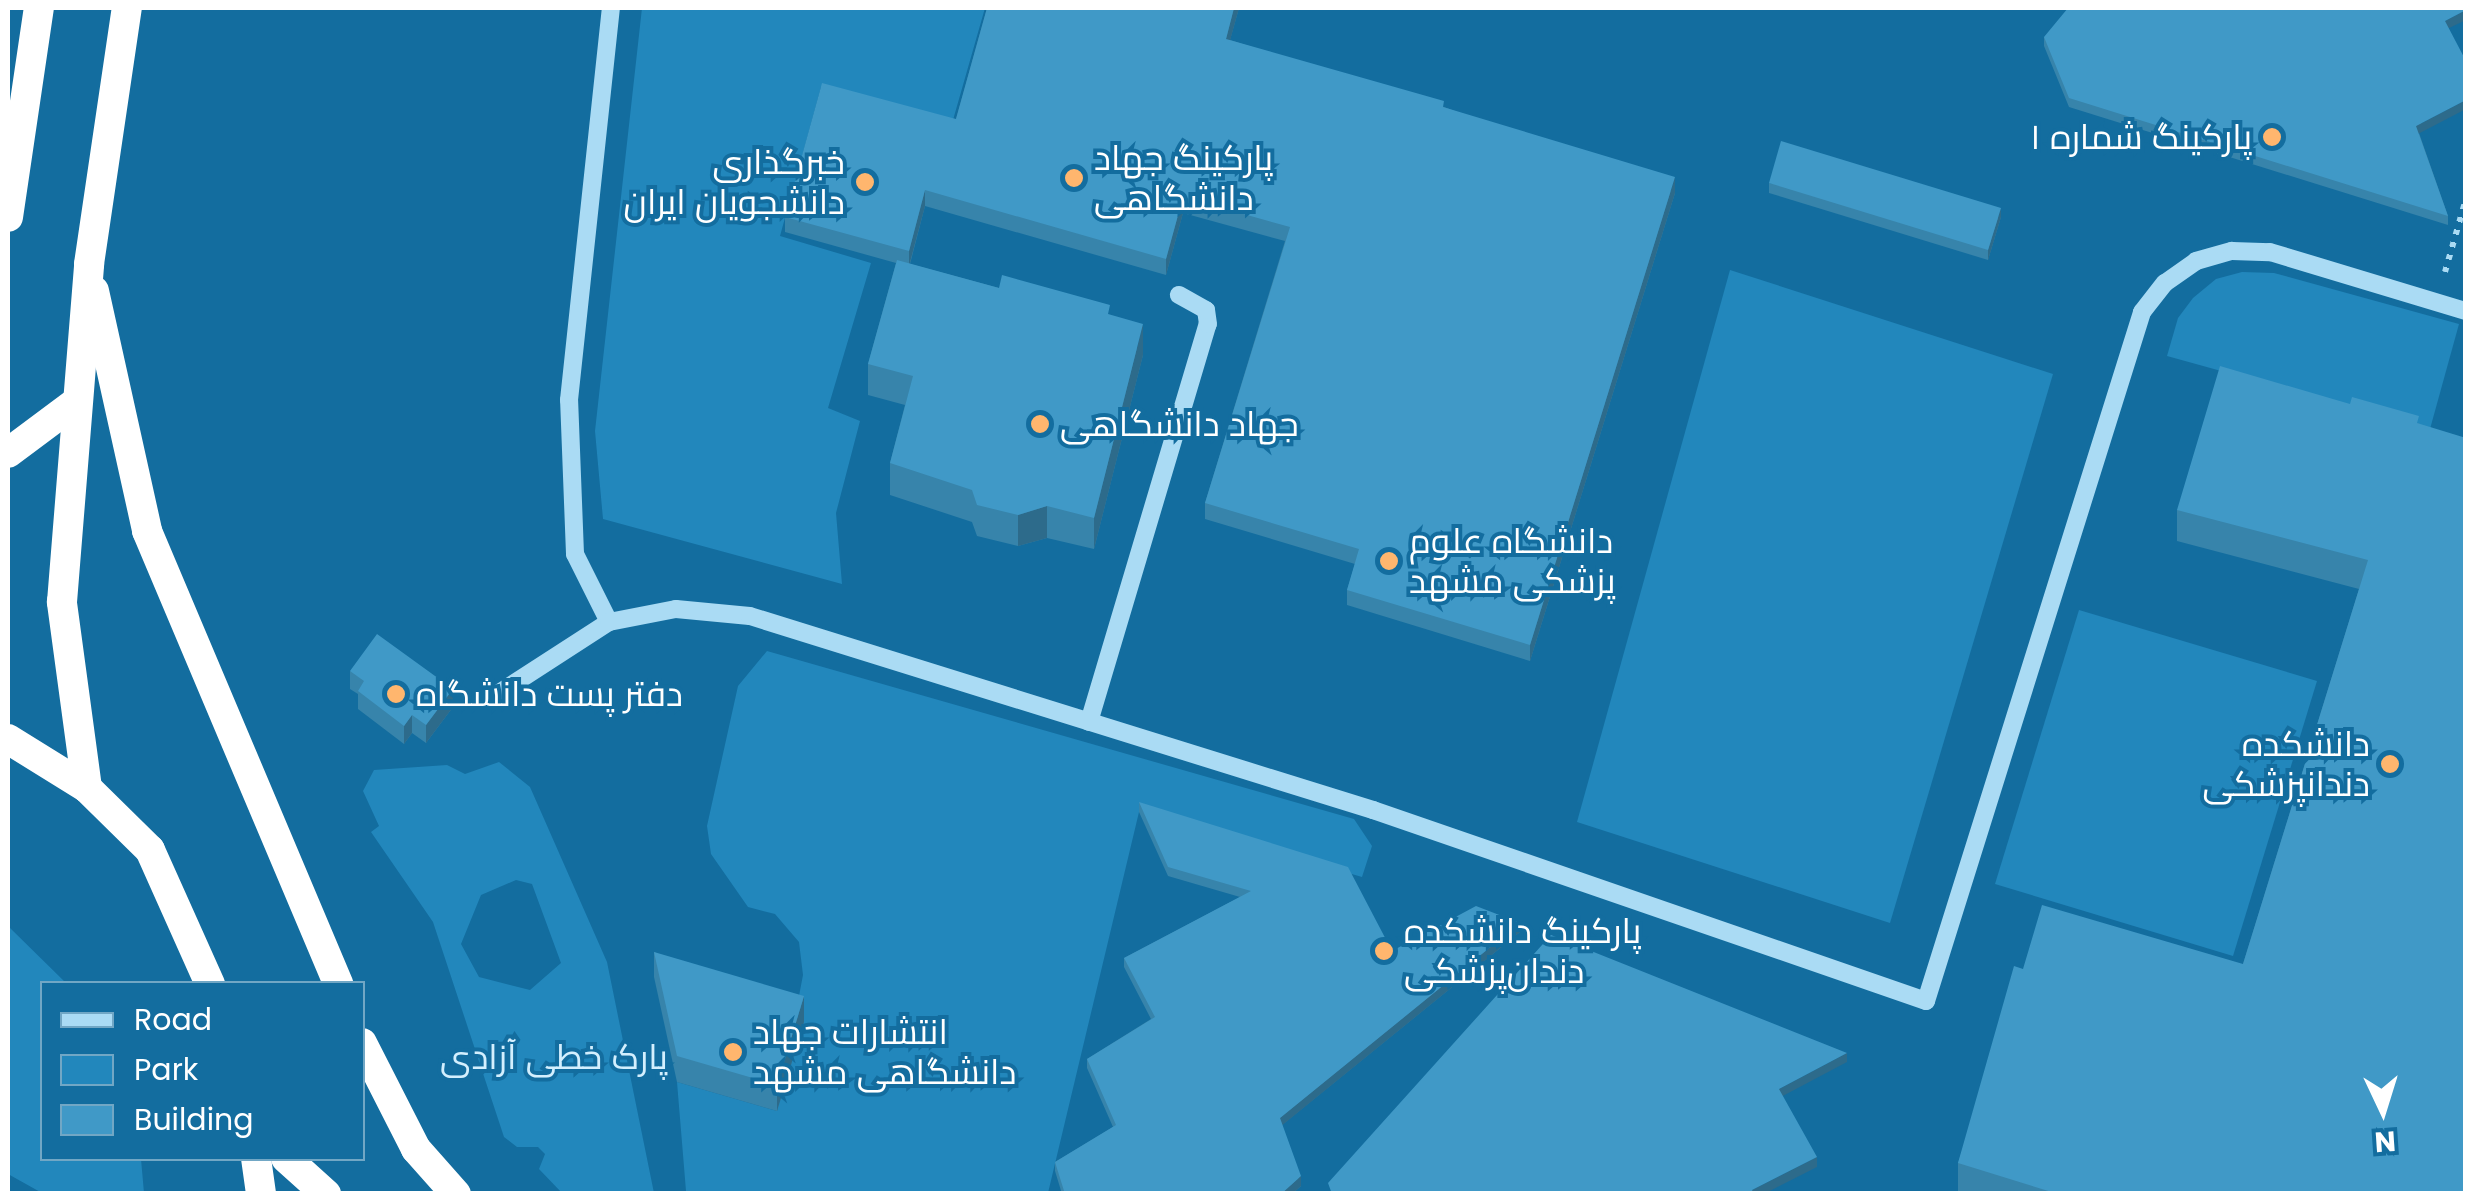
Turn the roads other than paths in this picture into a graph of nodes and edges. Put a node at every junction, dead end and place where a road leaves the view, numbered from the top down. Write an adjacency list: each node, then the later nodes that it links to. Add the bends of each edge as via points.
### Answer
1 (39, 8): 4 (highway)
2 (126, 8): 5 (highway)
3 (612, 8): 10 (lane, via 569,400 574,554)
4 (8, 218)
5 (88, 264): 8 (highway); 16 (highway, via 147,531)
6 (1179, 294): 12 (lane, via 1206,310 1208,324)
7 (2466, 312): 12 (lane, via 2270,252 2232,251 2196,261 2165,283 2142,312 1926,1001 1373,810)
8 (75, 403): 9 (highway); 14 (highway, via 62,602)
9 (8, 453)
10 (608, 622): 11 (lane); 12 (lane, via 676,610 750,616)
11 (493, 697)
12 (1089, 722)
13 (8, 739): 14 (highway)
14 (87, 788): 15 (highway, via 150,850)
15 (209, 981)
16 (337, 981)
17 (365, 1048): 22 (highway, via 416,1148)
18 (256, 1161): 20 (highway)
19 (289, 1161): 21 (highway)
20 (261, 1194)
21 (326, 1194)
22 (456, 1194)

